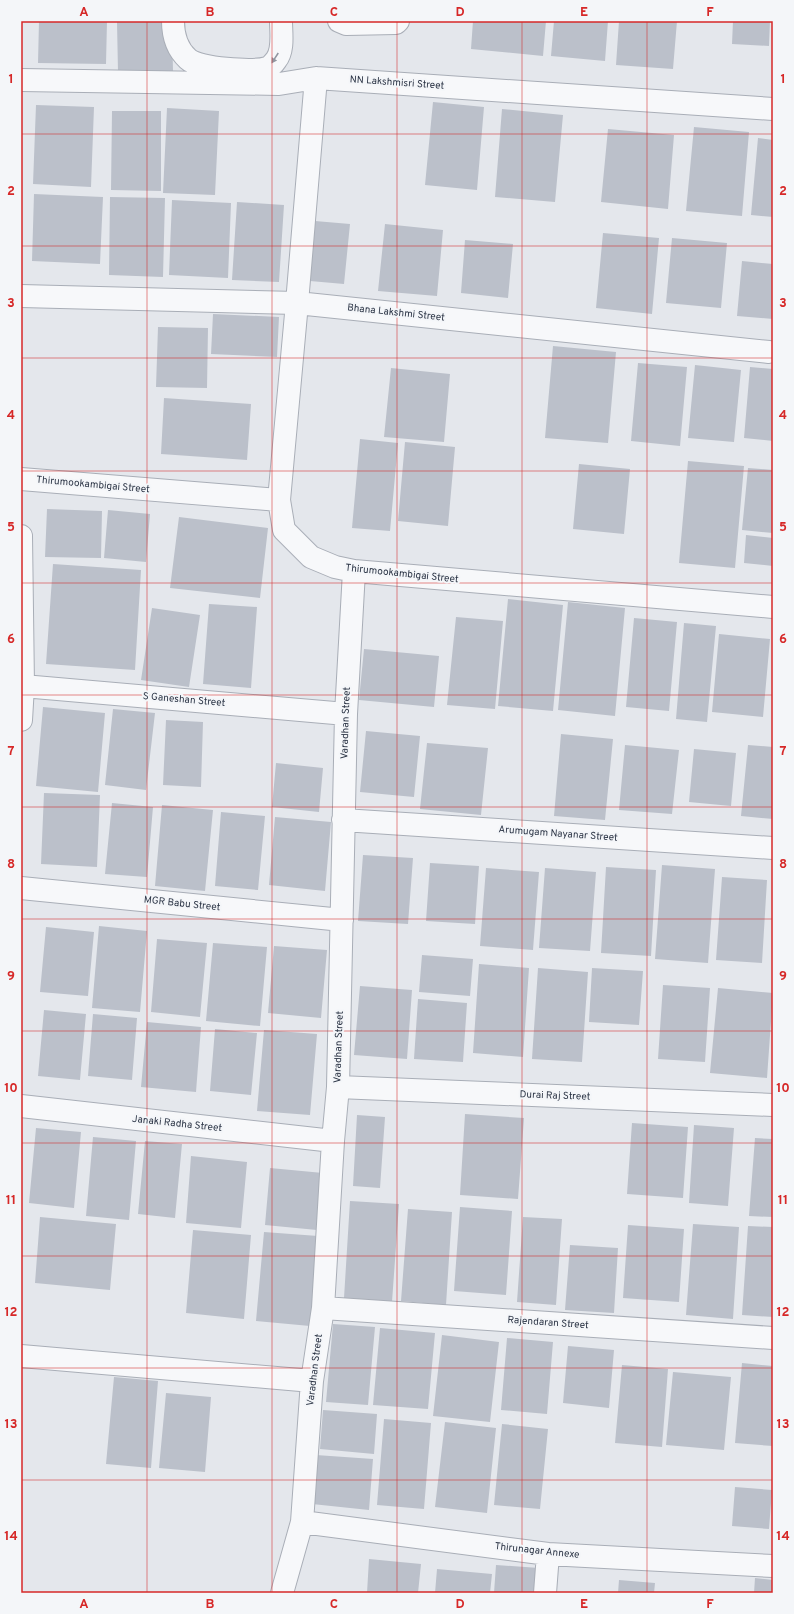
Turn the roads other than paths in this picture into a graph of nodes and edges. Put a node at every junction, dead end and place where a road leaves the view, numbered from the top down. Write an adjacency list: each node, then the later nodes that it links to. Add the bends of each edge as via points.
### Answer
1 (173, 21): 2 (street, one-way to 1, via 277,59 268,67 254,69 204,66 190,61 178,48 173,33)
2 (281, 21)
3 (340, 21): 4 (street, via 346,24)
4 (398, 21)
5 (316, 78): 6 (street, NN Lakshmisri Street, via 279,84); 7 (street, NN Lakshmisri Street); 9 (street)
6 (21, 80)
7 (773, 109)
8 (21, 296): 9 (street, Bhana Lakshmi Street)
9 (297, 303): 10 (street, Bhana Lakshmi Street); 12 (street)
10 (769, 352)
11 (21, 479): 12 (street, Thirumookambigai Street)
12 (279, 500): 14 (street, Thirumookambigai Street, via 284,530 310,557)
13 (21, 536): 16 (street)
14 (354, 571): 15 (street, Thirumookambigai Street); 17 (street, Varadhan Street)
15 (773, 607)
16 (22, 686): 17 (street, S Ganeshan Street); 18 (street)
17 (346, 714): 19 (street, Varadhan Street)
18 (21, 720)
19 (343, 820): 20 (street, Arumugam Nayanar Street); 22 (street, Varadhan Street)
20 (773, 848)
21 (21, 888): 22 (street, MGR Babu Street)
22 (342, 920): 23 (street, Varadhan Street)
23 (338, 1087): 24 (street, Durai Raj Street); 26 (street, Varadhan Street)
24 (773, 1105)
25 (21, 1106): 26 (street, Janaki Radha Street)
26 (333, 1141): 27 (street, Varadhan Street)
27 (323, 1308): 28 (street, Rajendaran Street); 30 (street, Varadhan Street)
28 (773, 1338)
29 (21, 1356): 30 (street)
30 (312, 1380): 31 (street, Varadhan Street)
31 (302, 1522): 32 (street, Thirunagar Annexe); 34 (street, Varadhan Street)
32 (548, 1554): 33 (street, Thirunagar Annexe); 35 (street)
33 (773, 1566)
34 (282, 1593)
35 (545, 1593)

